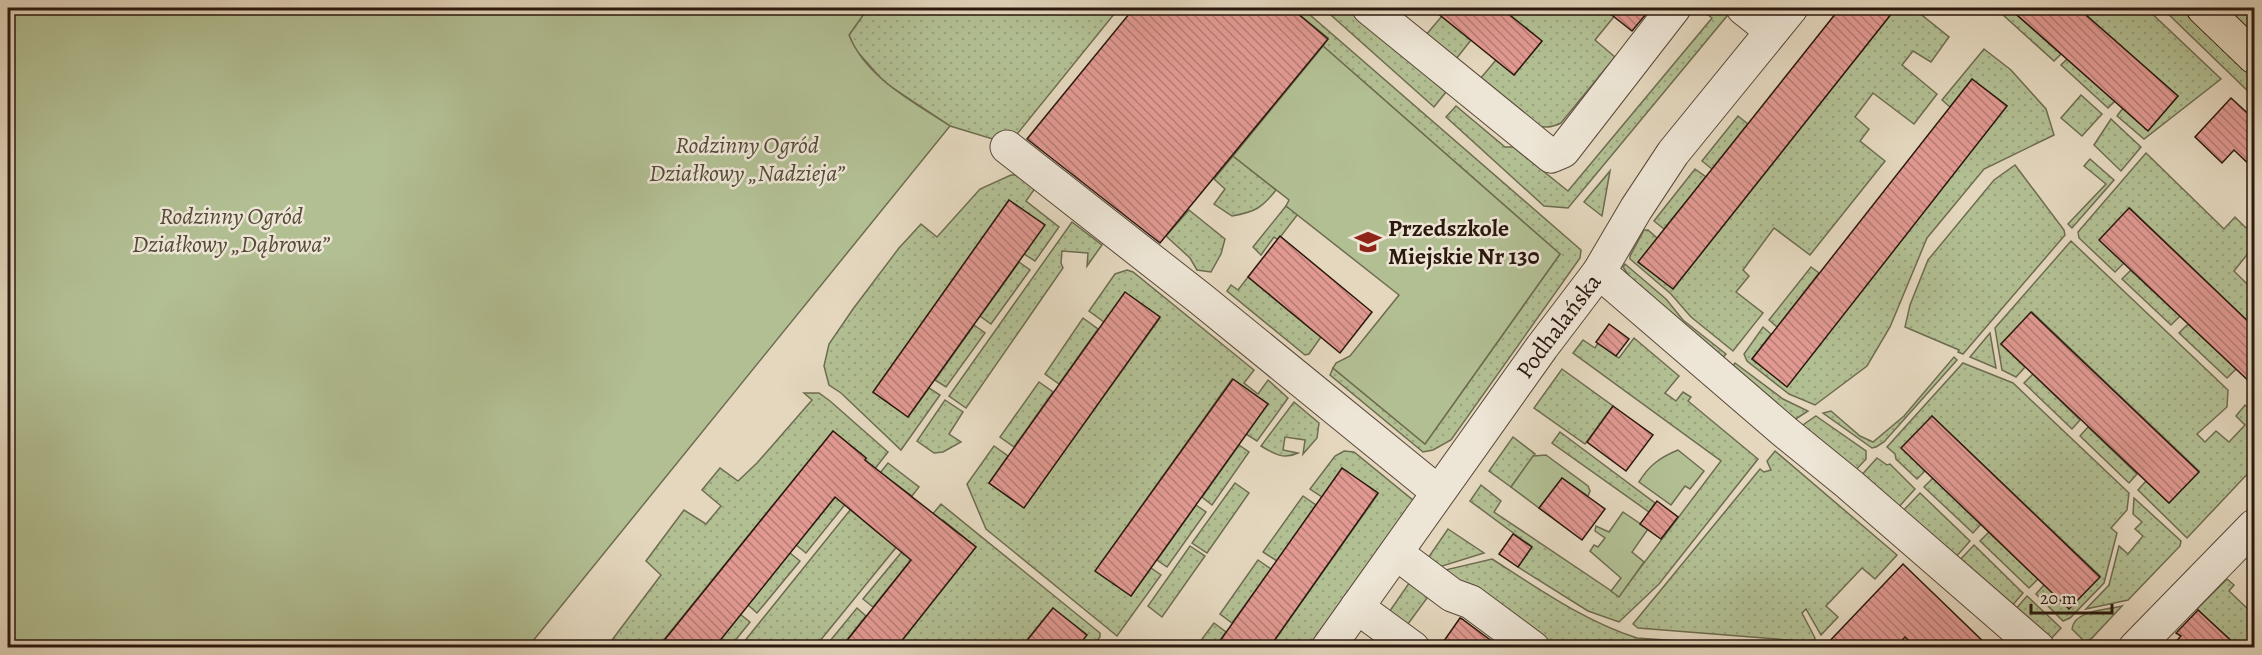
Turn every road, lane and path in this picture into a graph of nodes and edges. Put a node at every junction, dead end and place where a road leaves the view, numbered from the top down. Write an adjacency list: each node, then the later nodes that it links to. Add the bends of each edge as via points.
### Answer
1 (1369, 8): 2 (street, via 1551,156 1563,151)
2 (1674, 8)
3 (1743, 8): 5 (street)
4 (2203, 8): 6 (main road)
5 (1782, 19): 8 (street, Podhalańska, via 1673,153)
6 (2254, 57)
7 (1007, 147): 9 (street)
8 (1599, 272): 9 (street, Podhalańska); 16 (street)
9 (1438, 492): 11 (street, Podhalańska)
10 (2254, 526): 17 (street)
11 (1396, 554): 12 (street, Podhalańska); 15 (street)
12 (1357, 607): 13 (street, Podhalańska); 14 (street)
13 (1328, 648)
14 (1413, 648)
15 (1533, 648)
16 (2038, 648)
17 (2134, 648)

